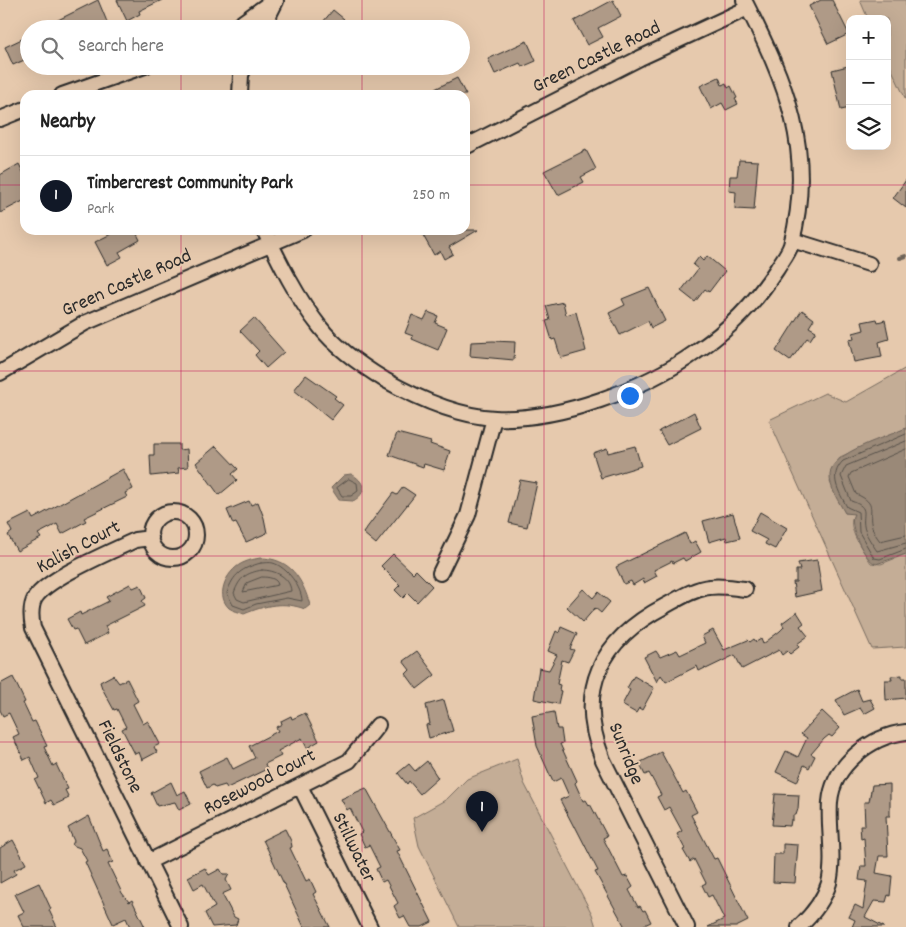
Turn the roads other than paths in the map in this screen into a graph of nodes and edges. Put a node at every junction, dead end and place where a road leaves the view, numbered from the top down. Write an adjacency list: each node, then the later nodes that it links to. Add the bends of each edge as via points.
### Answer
1 (276, 0): 3 (street); 4 (street)
2 (746, 4): 11 (street, Green Castle Road); 14 (street, via 776,69 798,133 800,200)
3 (246, 20)
4 (266, 20)
5 (119, 75): 7 (street)
6 (239, 75): 8 (street)
7 (76, 90)
8 (240, 90)
9 (20, 111): 10 (street)
10 (0, 119)
11 (470, 144)
12 (266, 235): 15 (street)
13 (292, 235): 15 (street, Green Castle Road)
14 (792, 240): 16 (street); 18 (street, via 761,295 722,334 682,362 632,388 575,408)
15 (271, 244): 17 (street, Green Castle Road, via 84,323); 18 (street, via 295,290 321,328 360,365 410,394 460,412)
16 (869, 264)
17 (0, 373)
18 (494, 418): 20 (street, via 468,515)
19 (150, 538): 22 (street, Kalish Court, via 136,540 50,583)
20 (440, 573)
21 (745, 588): 29 (street, Sunridge, via 710,587 682,597 639,621 618,640 604,659 591,699 593,737 602,760)
22 (33, 603): 26 (street, Fieldstone, via 30,617 33,628)
23 (378, 725): 25 (street, Rosewood Court, via 349,761)
24 (906, 732): 30 (street, via 878,740 860,750 836,781 830,801 831,865 828,885 814,911)
25 (300, 786): 26 (street, Rosewood Court); 28 (street, Stillwater)
26 (148, 862): 27 (street, Fieldstone)
27 (180, 927)
28 (370, 927)
29 (687, 927)
30 (799, 927)

